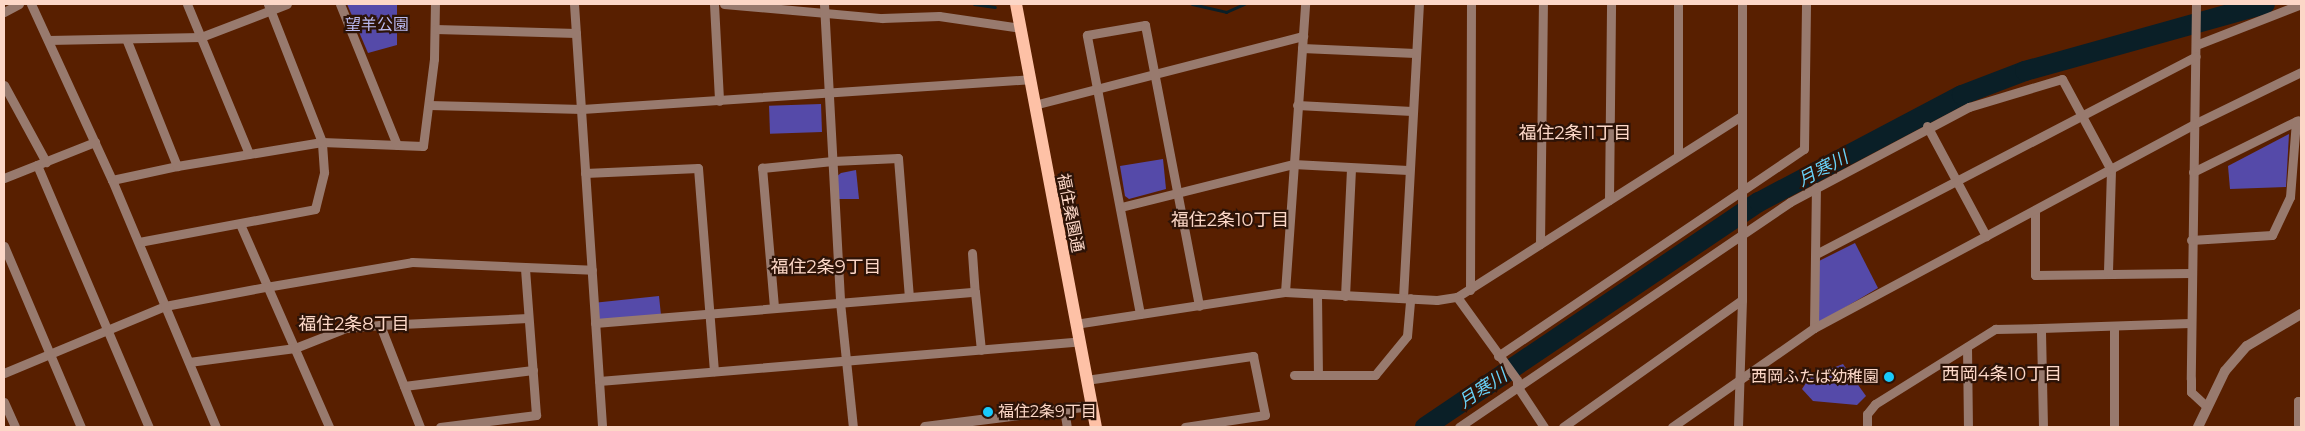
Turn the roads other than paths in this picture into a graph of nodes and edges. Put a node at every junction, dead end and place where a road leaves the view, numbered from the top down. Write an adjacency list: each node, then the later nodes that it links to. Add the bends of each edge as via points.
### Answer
1 (19, 4): 23 (street)
2 (31, 4): 30 (street)
3 (187, 4): 29 (street)
4 (287, 4): 22 (street)
5 (340, 4): 55 (street)
6 (435, 4): 26 (street)
7 (574, 4): 27 (street)
8 (714, 4): 42 (street)
9 (724, 4): 24 (street)
10 (824, 4): 24 (street)
11 (1016, 4): 25 (main road, 福住桑園通)
12 (1305, 4): 28 (street)
13 (1419, 4): 34 (street)
14 (1471, 4): 91 (street)
15 (1543, 4): 82 (street)
16 (1610, 4): 74 (street)
17 (1678, 4): 57 (street)
18 (1742, 4): 49 (street)
19 (1806, 4): 73 (street, via 1804,149)
20 (2196, 4): 32 (street)
21 (2301, 4): 32 (street)
22 (269, 7): 29 (street); 54 (street)
23 (4, 12)
24 (824, 14): 25 (street, via 939,16); 41 (street)
25 (1021, 28): 38 (main road, 福住桑園通)
26 (435, 29): 27 (street); 43 (street)
27 (576, 33): 46 (street)
28 (1303, 36): 33 (street); 37 (street)
29 (201, 37): 31 (street); 56 (street)
30 (48, 40): 31 (street); 53 (street)
31 (127, 41): 62 (street)
32 (2196, 45): 35 (street)
33 (1302, 48): 34 (street); 45 (street)
34 (1415, 53): 47 (street)
35 (2196, 56): 48 (street); 51 (street)
36 (2301, 72): 51 (street)
37 (1154, 75): 40 (street); 40 (street, via 1145,25 1087,35); 72 (street)
38 (1029, 79): 41 (street); 44 (main road, 福住桑園通)
39 (4, 85): 59 (street)
40 (1098, 90): 44 (street); 75 (street)
41 (830, 93): 42 (street); 58 (street)
42 (719, 101): 46 (street)
43 (428, 105): 46 (street); 55 (street, via 423,146)
44 (1034, 105): 110 (main road, 福住桑園通)
45 (1297, 105): 47 (street); 60 (street)
46 (582, 110): 67 (street)
47 (1412, 111): 64 (street)
48 (2083, 114): 52 (street, via 2062,79 1969,107); 65 (street); 70 (street)
49 (1741, 116): 57 (street); 73 (street)
50 (2298, 120): 61 (street); 66 (street)
51 (2194, 124): 65 (street); 66 (street)
52 (1927, 126): 70 (street); 71 (street)
53 (95, 142): 59 (street); 69 (street)
54 (322, 142): 55 (street); 56 (street); 77 (street, via 324,172 315,209)
55 (397, 145)
56 (249, 154): 62 (street)
57 (1678, 155): 74 (street)
58 (833, 162): 96 (street, via 898,158); 100 (street); 103 (street, via 762,168)
59 (41, 164): 68 (street); 115 (street)
60 (1293, 164): 63 (street); 72 (street); 93 (street)
61 (2298, 164): 80 (street, via 2290,197 2272,235)
62 (177, 166): 69 (street)
63 (1351, 168): 64 (street); 95 (street)
64 (1408, 170): 98 (street)
65 (2111, 170): 76 (street); 88 (street)
66 (2193, 172): 80 (street)
67 (585, 174): 87 (street); 104 (street, via 698,168)
68 (4, 178)
69 (112, 180): 81 (street)
70 (1957, 181): 79 (street); 85 (street)
71 (1816, 187): 78 (street); 85 (street)
72 (1178, 193): 75 (street); 102 (street)
73 (1740, 196): 78 (street); 121 (street)
74 (1609, 200): 82 (street)
75 (1121, 207): 105 (street)
76 (2035, 210): 79 (street); 88 (street, via 2035,275)
77 (240, 224): 81 (street); 90 (street)
78 (1740, 233): 99 (street); 132 (street)
79 (1986, 236): 113 (street)
80 (2191, 240): 89 (street)
81 (139, 242): 101 (street)
82 (1540, 244): 91 (street)
83 (4, 246): 120 (street)
84 (972, 253): 92 (street)
85 (1816, 254): 113 (street)
86 (524, 267): 87 (street); 90 (street, via 412,262); 107 (street)
87 (592, 270): 108 (street)
88 (2108, 273): 89 (street)
89 (2190, 273): 109 (street)
90 (266, 287): 101 (street); 118 (street)
91 (1470, 290): 97 (street)
92 (975, 292): 96 (street); 119 (street)
93 (1285, 292): 94 (street); 102 (street)
94 (1317, 294): 95 (street); 128 (street)
95 (1345, 296): 98 (street)
96 (909, 297): 100 (street)
97 (1456, 297): 98 (street); 121 (street)
98 (1406, 298): 128 (street, via 1407,336 1375,375)
99 (1742, 300): 131 (street); 154 (street)
100 (840, 302): 103 (street); 122 (street)
101 (165, 306): 115 (street); 123 (street)
102 (1198, 306): 105 (street)
103 (774, 307): 104 (street)
104 (708, 313): 108 (street); 125 (street)
105 (1140, 314): 110 (street)
106 (2301, 314): 137 (street, via 2247,346 2225,371)
107 (528, 318): 111 (street); 124 (street)
108 (595, 323): 130 (street)
109 (2190, 323): 112 (street); 137 (street, via 2191,392)
110 (1075, 324): 116 (main road, 福住桑園通)
111 (380, 325): 118 (street, via 346,328); 133 (street)
112 (2114, 326): 114 (street); 160 (street)
113 (1814, 328): 131 (street)
114 (2042, 328): 117 (street, via 1996,329); 159 (street)
115 (108, 329): 120 (street); 141 (street)
116 (1078, 342): 119 (street); 129 (main road, 福住桑園通)
117 (1967, 347): 157 (street, via 1875,404 1867,414); 158 (street)
118 (295, 348): 123 (street); 143 (street)
119 (981, 350): 122 (street)
120 (50, 354): 126 (street); 140 (street)
121 (1500, 358): 132 (street)
122 (845, 361): 125 (street); 147 (street)
123 (189, 362): 142 (street)
124 (533, 370): 133 (street); 145 (street, via 536,415)
125 (714, 371): 130 (street)
126 (4, 372)
127 (1294, 375): 128 (street)
128 (1318, 375)
129 (1086, 380): 136 (main road, 福住桑園通); 151 (street, via 1253,356 1264,415)
130 (599, 381): 146 (street)
131 (1739, 381): 155 (street); 156 (street)
132 (1517, 383): 152 (street); 153 (street)
133 (404, 386): 144 (street)
134 (2301, 401): 162 (street, via 2298,400)
135 (4, 402): 139 (street)
136 (1091, 406): 138 (street); 150 (main road, 福住桑園通)
137 (2206, 406): 161 (street)
138 (1064, 409): 148 (street); 149 (street)
139 (15, 427)
140 (81, 427)
141 (149, 427)
142 (216, 427)
143 (329, 427)
144 (420, 427)
145 (440, 427)
146 (602, 427)
147 (853, 427)
148 (925, 427)
149 (1067, 427)
150 (1096, 427)
151 (1185, 427)
152 (1459, 427)
153 (1544, 427)
154 (1563, 427)
155 (1672, 427)
156 (1738, 427)
157 (1868, 427)
158 (1968, 427)
159 (2043, 427)
160 (2114, 427)
161 (2198, 427)
162 (2298, 427)

